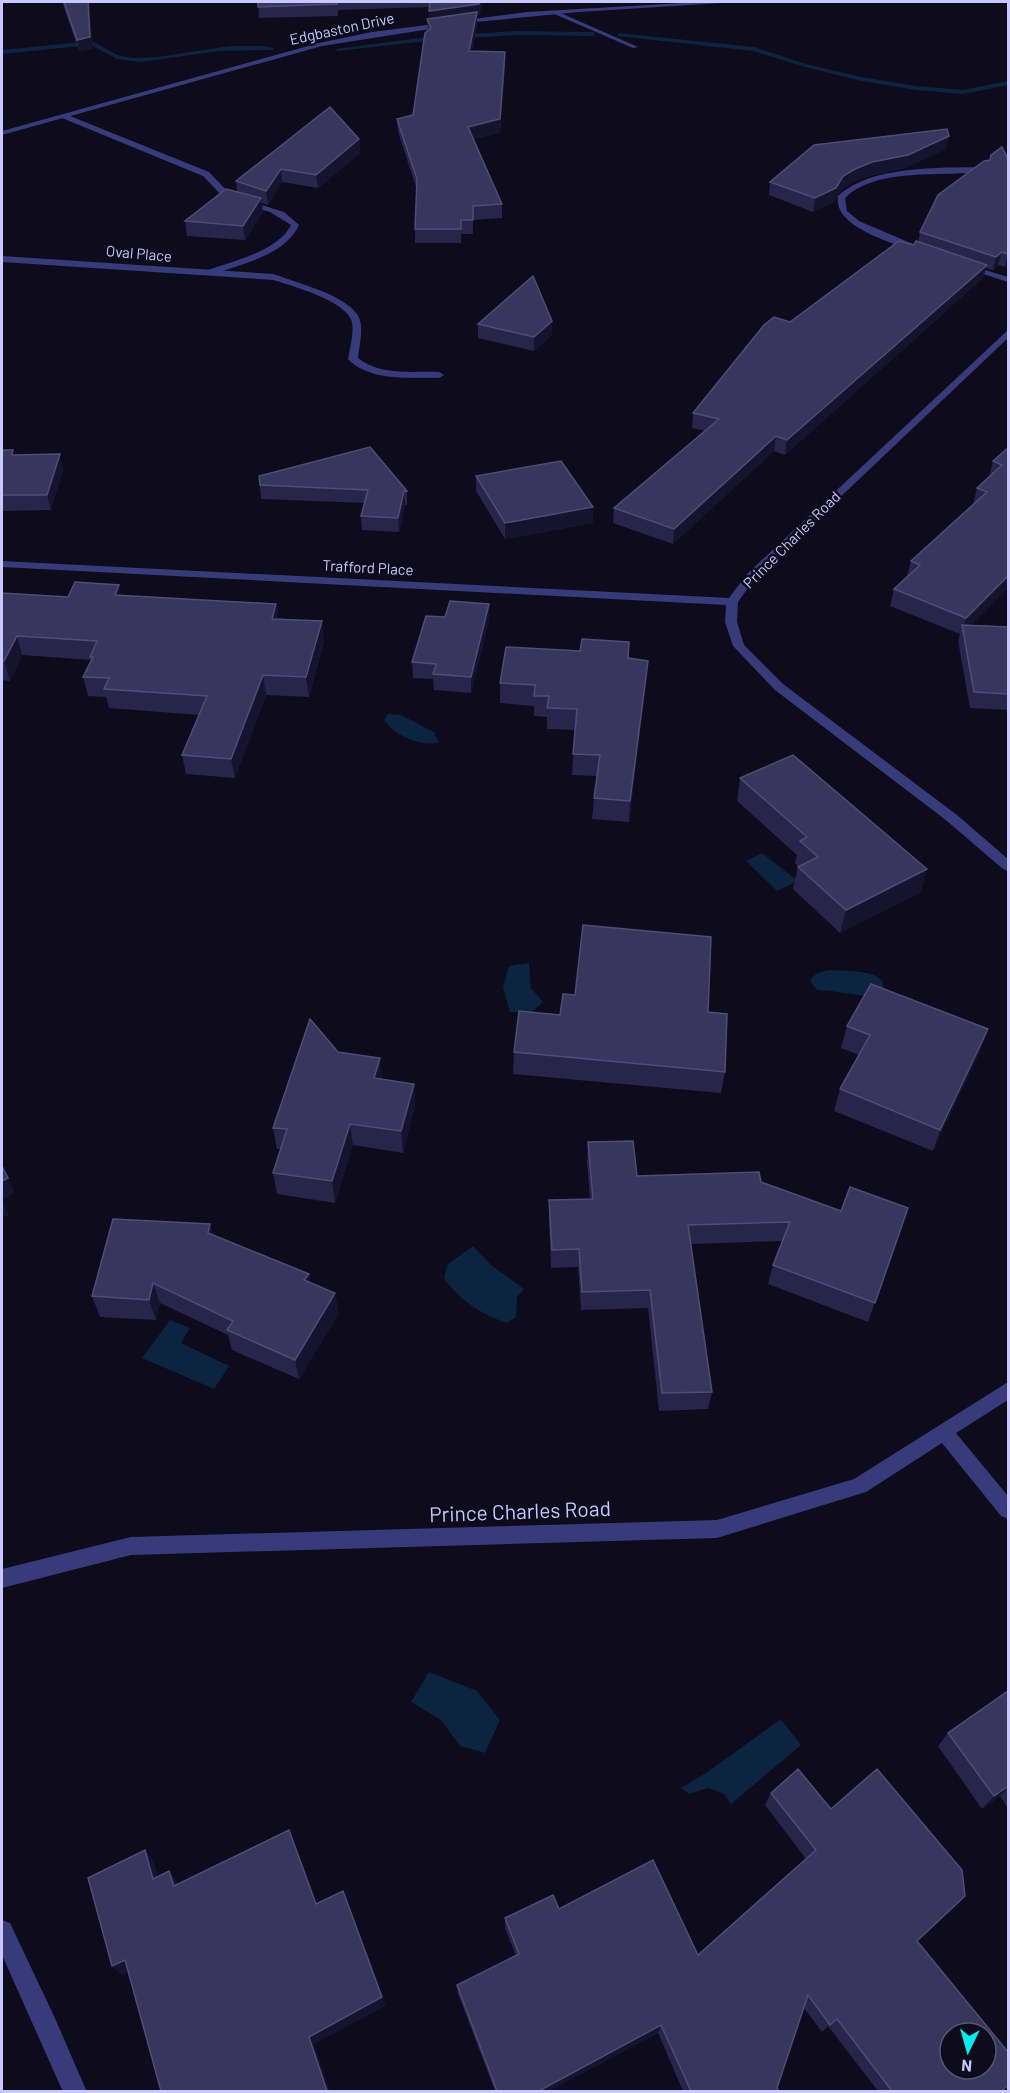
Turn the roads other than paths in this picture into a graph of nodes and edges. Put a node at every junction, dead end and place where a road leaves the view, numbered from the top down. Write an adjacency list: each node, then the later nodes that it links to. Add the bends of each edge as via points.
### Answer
1 (734, 2): 2 (street, Edgbaston Drive)
2 (554, 12): 3 (street); 4 (street, Edgbaston Drive, via 378,33 321,44)
3 (635, 47)
4 (65, 116): 5 (street, Edgbaston Drive); 10 (street, via 206,174 229,197 286,217 295,225 290,236 267,251)
5 (2, 133)
6 (983, 169): 7 (street, via 895,175 856,184 841,198 843,212 854,220)
7 (926, 252)
8 (2, 259): 10 (street, Oval Place)
9 (957, 262): 11 (street)
10 (208, 273): 13 (street, Oval Place, via 274,278 337,302 352,311 357,324 353,359 358,364 389,372)
11 (1008, 280)
12 (1008, 333): 15 (street, Prince Charles Road, via 751,576)
13 (439, 375)
14 (2, 564): 15 (street, Trafford Place)
15 (732, 602): 16 (street, Prince Charles Road, via 731,622 739,646 779,687)
16 (1008, 866)
17 (1008, 1390): 18 (street, Prince Charles Road)
18 (944, 1432): 19 (street); 20 (street, Prince Charles Road, via 860,1486 717,1528 131,1546)
19 (1008, 1510)
20 (2, 1579)
21 (2, 1931): 22 (street)
22 (75, 2091)

